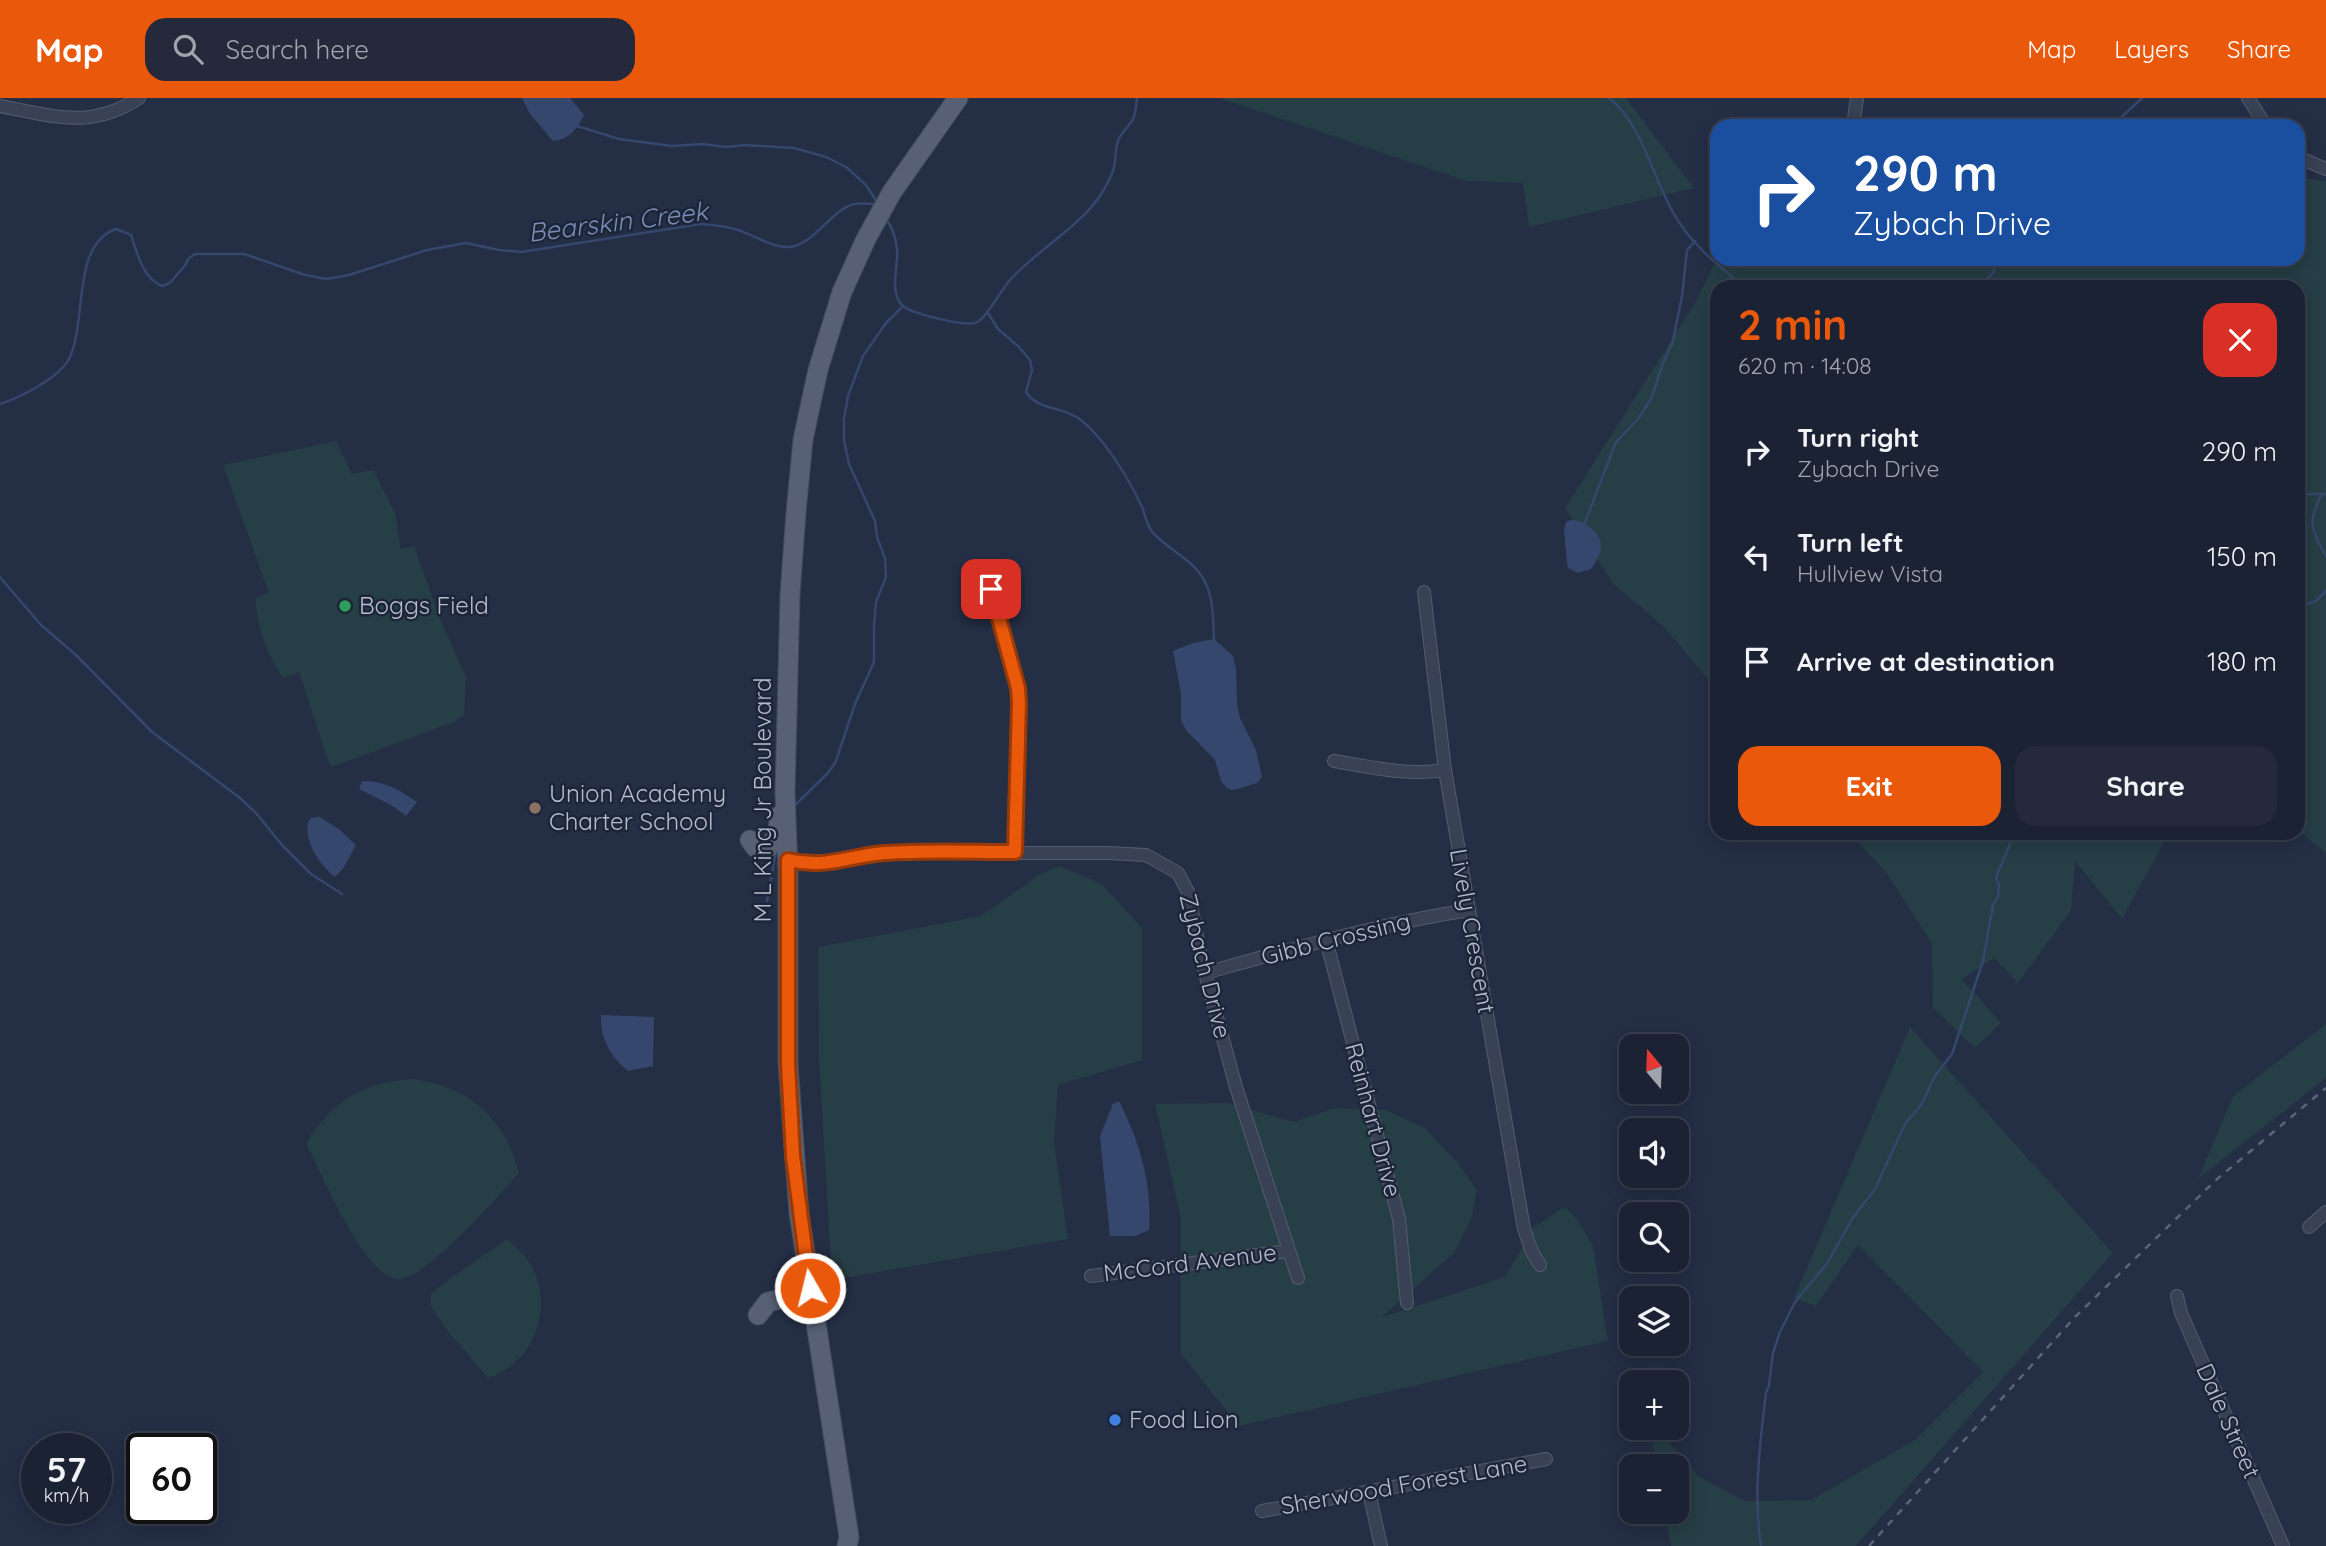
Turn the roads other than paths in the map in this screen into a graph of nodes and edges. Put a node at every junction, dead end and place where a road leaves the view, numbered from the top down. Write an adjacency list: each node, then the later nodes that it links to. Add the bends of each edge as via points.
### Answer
1 (139, 98): 5 (street, via 83,119)
2 (958, 98): 12 (main road, M L King Jr Boulevard, via 897,184 854,263 833,317 803,440)
3 (1857, 98): 6 (street)
4 (2248, 98): 7 (street)
5 (0, 106)
6 (1854, 119)
7 (2262, 119)
8 (2305, 159): 9 (street)
9 (2326, 169)
10 (991, 589): 16 (street, via 1018,688)
11 (1424, 592): 14 (street, Lively Crescent)
12 (790, 595): 15 (main road, via 783,635 778,834 769,847 755,847); 17 (main road, M L King Jr Boulevard, via 785,792)
13 (1334, 761): 14 (street, via 1422,774)
14 (1445, 770): 18 (street, Lively Crescent)
15 (750, 841)
16 (1015, 852): 17 (street, Zybach Drive, via 883,853 818,864); 20 (street, Zybach Drive, via 1146,855 1178,873 1188,892)
17 (788, 860): 25 (main road, M L King Jr Boulevard, via 788,1064 793,1156)
18 (1469, 910): 19 (street, Gibb Crossing, via 1408,919); 24 (street, Lively Crescent, via 1524,1229)
19 (1326, 940): 20 (street, Gibb Crossing); 29 (street, Reinhart Drive, via 1399,1219)
20 (1205, 973): 23 (street, Zybach Drive)
21 (2326, 1212): 22 (street)
22 (2308, 1227)
23 (1289, 1251): 26 (street, McCord Avenue); 27 (street, Zybach Drive)
24 (1540, 1265)
25 (807, 1269): 30 (main road, via 791,1294 768,1302); 34 (main road, M L King Jr Boulevard)
26 (1091, 1276)
27 (1298, 1278)
28 (2177, 1296): 36 (street, Dale Street)
29 (1407, 1303)
30 (758, 1315)
31 (1546, 1459): 32 (street, Sherwood Forest Lane)
32 (1369, 1492): 33 (street, Sherwood Forest Lane); 35 (street)
33 (1262, 1511)
34 (851, 1543)
35 (1381, 1546)
36 (2283, 1546)

